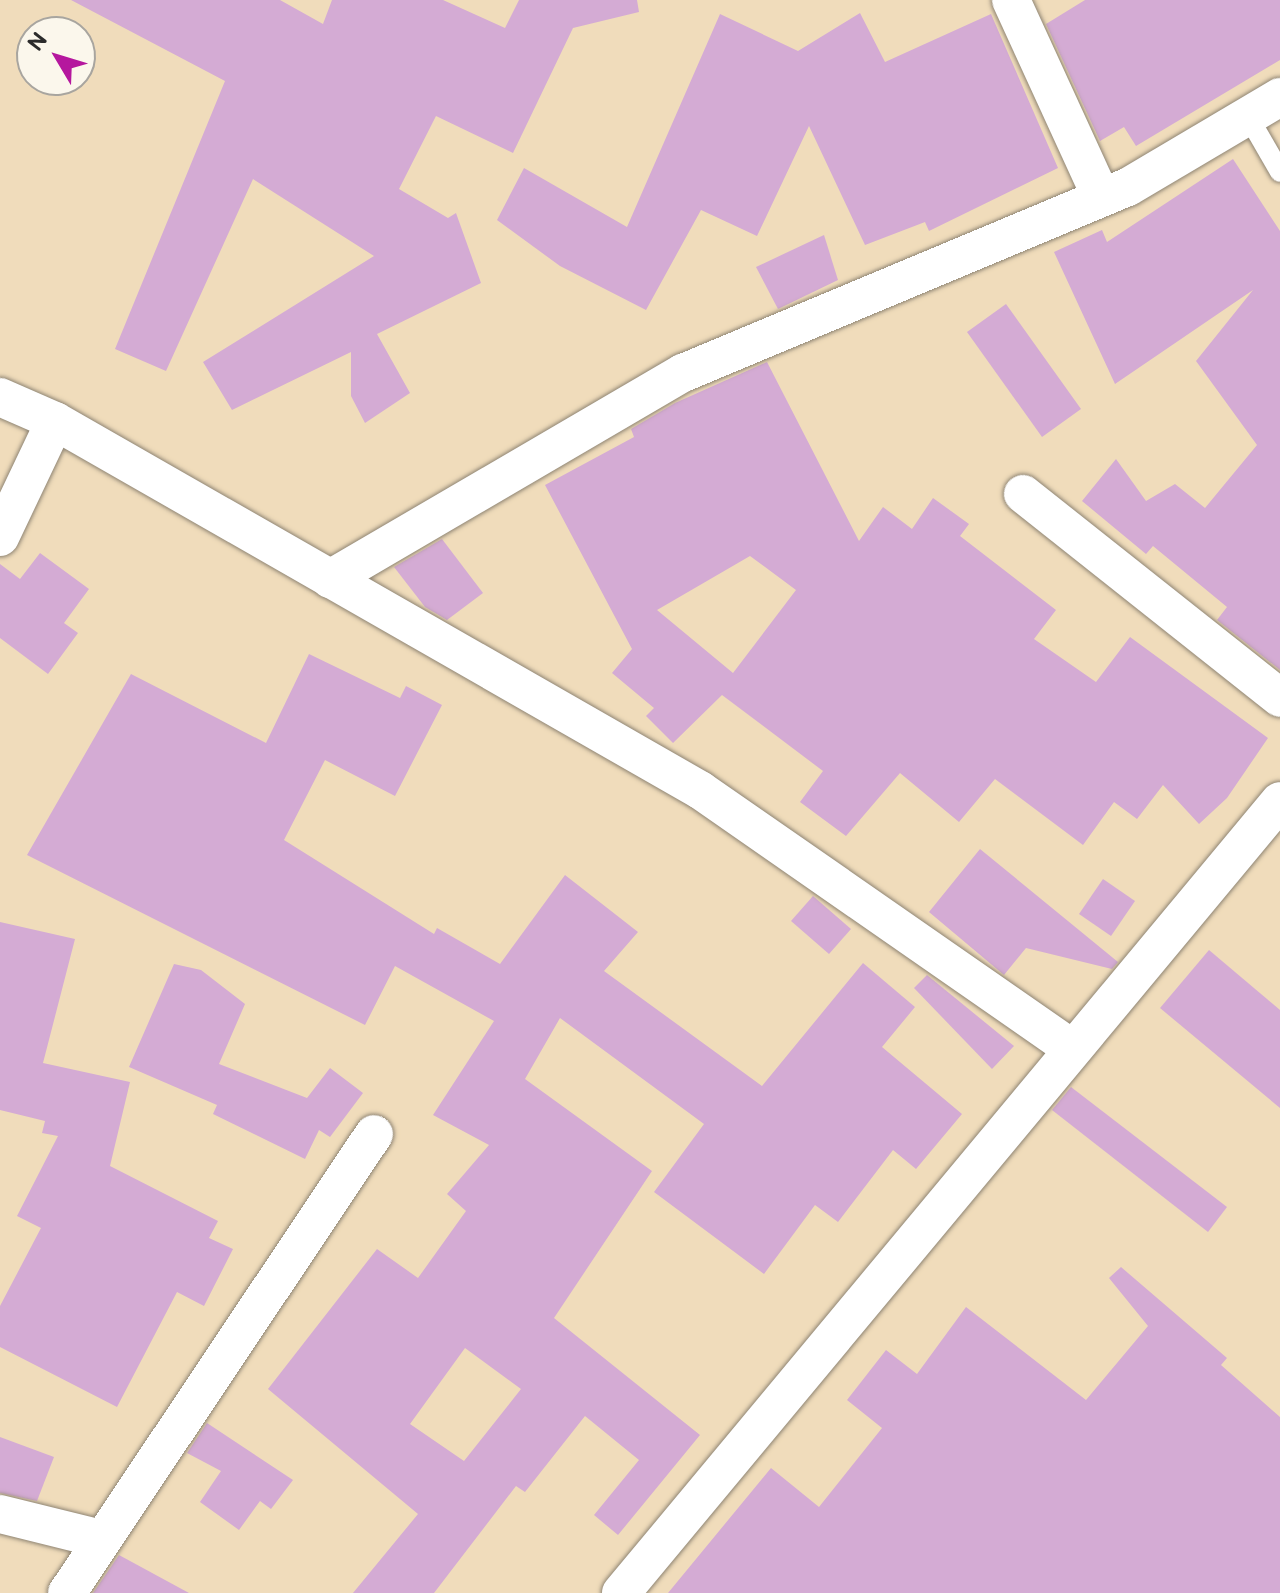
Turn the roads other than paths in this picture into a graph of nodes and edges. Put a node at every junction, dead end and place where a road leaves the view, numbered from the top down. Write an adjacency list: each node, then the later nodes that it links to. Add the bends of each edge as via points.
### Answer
1 (1011, 0): 5 (street)
2 (1280, 97): 3 (street)
3 (1246, 113): 4 (lane); 5 (street)
4 (1280, 172)
5 (1101, 197): 10 (street, via 683,373)
6 (0, 397): 7 (street)
7 (55, 421): 9 (street); 10 (street)
8 (1023, 494): 11 (street)
9 (0, 537)
10 (330, 579): 13 (street, via 700,790)
11 (1280, 698)
12 (1280, 801): 13 (street)
13 (1072, 1049): 18 (street)
14 (374, 1134): 16 (street)
15 (0, 1514): 16 (street)
16 (101, 1539): 17 (street)
17 (67, 1593)
18 (621, 1593)

